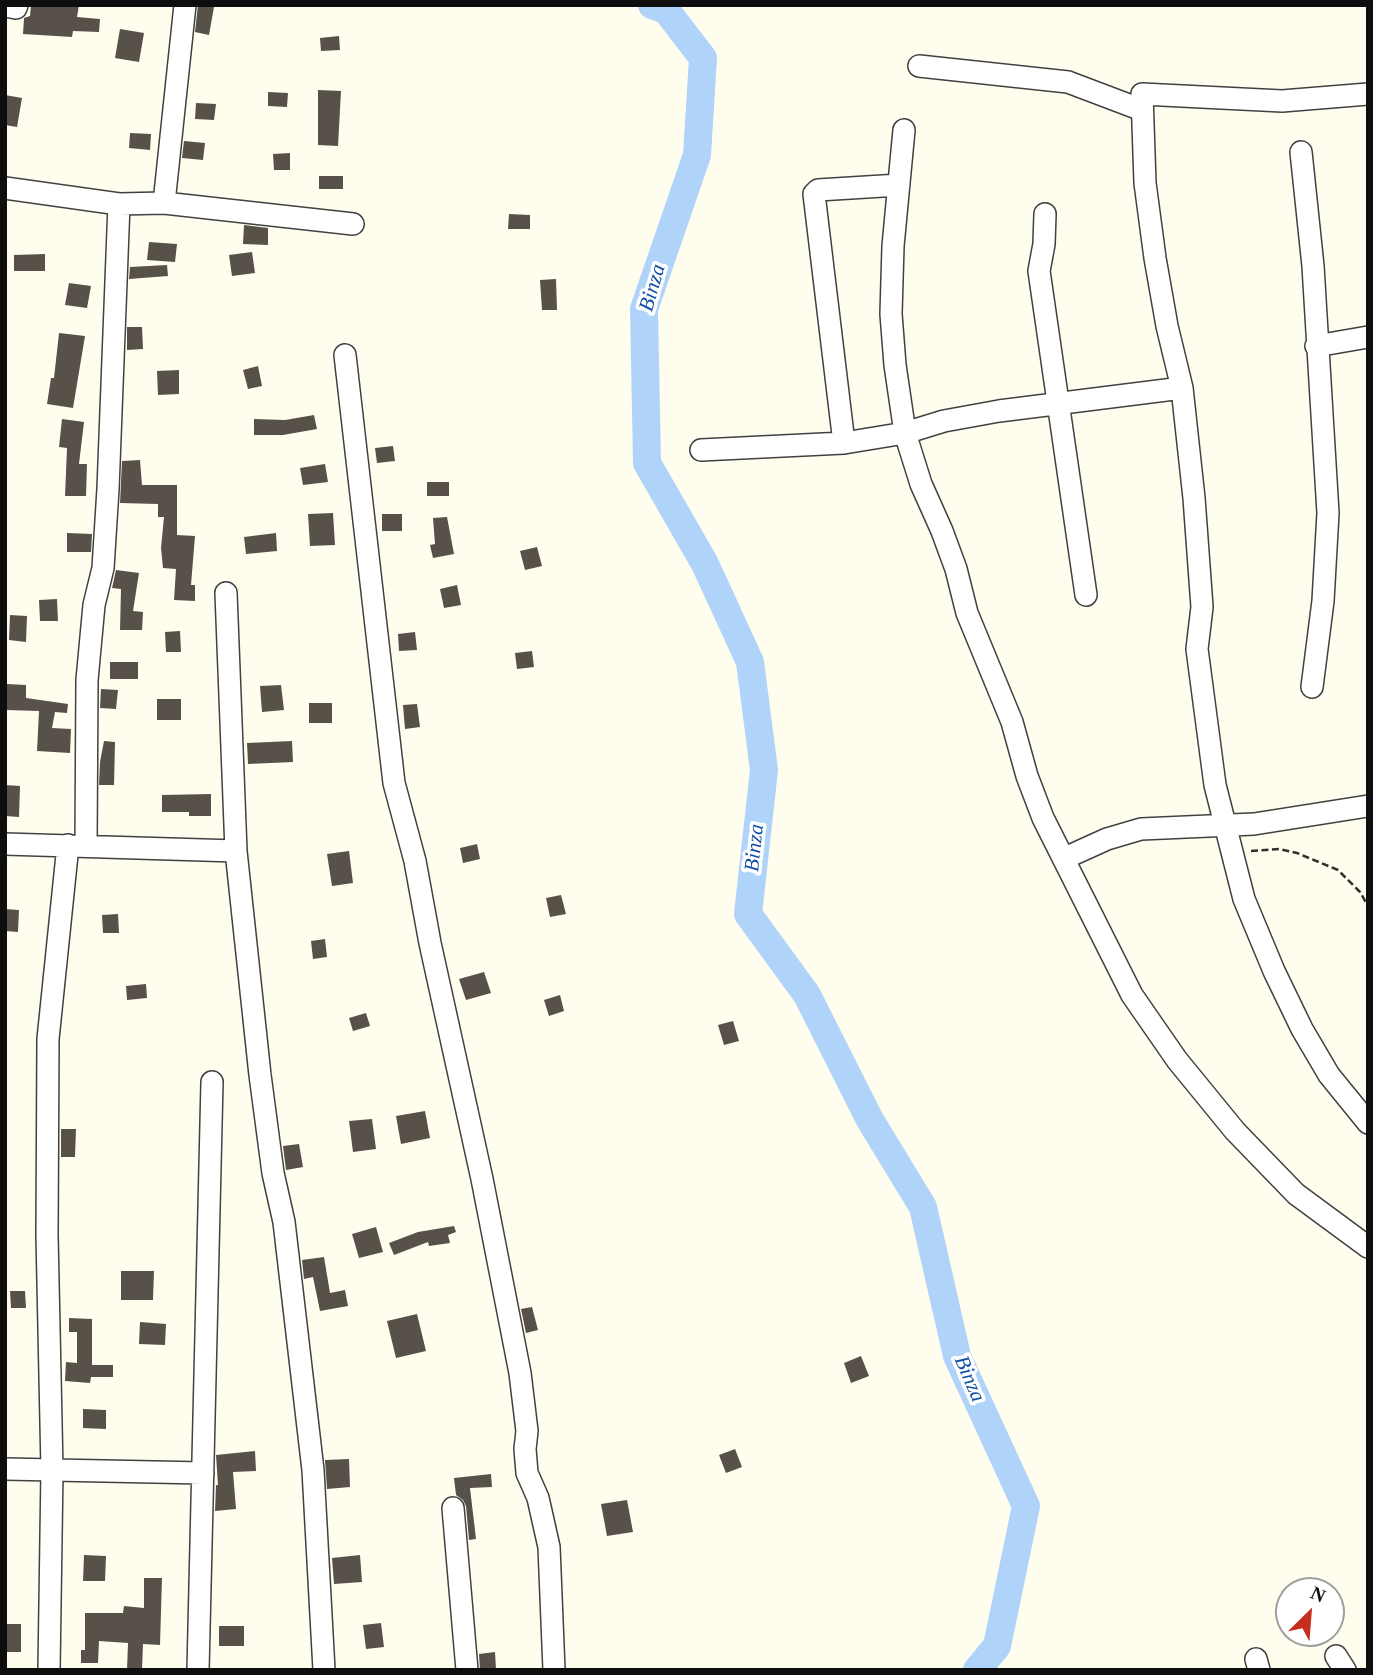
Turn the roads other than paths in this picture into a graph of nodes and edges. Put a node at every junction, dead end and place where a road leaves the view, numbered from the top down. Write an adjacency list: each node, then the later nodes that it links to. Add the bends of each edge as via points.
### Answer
1 (17, 5): 3 (street)
2 (185, 5): 12 (street)
3 (5, 6)
4 (919, 66): 6 (street, via 1068,82)
5 (1368, 94): 6 (street, via 1282,101 1142,94)
6 (1142, 110): 18 (street, via 1155,258)
7 (904, 130): 9 (street)
8 (1301, 152): 16 (street)
9 (899, 185): 20 (street, via 891,314); 21 (street, via 818,190 814,194)
10 (5, 188): 11 (street)
11 (119, 204): 12 (street); 29 (street, via 103,568 94,605)
12 (164, 204): 14 (street)
13 (1045, 215): 19 (street, via 1039,271)
14 (353, 224)
15 (1368, 337): 16 (street)
16 (1316, 346): 25 (street, via 1328,513)
17 (345, 355): 43 (street, via 394,783 415,861 520,1373 527,1473 549,1547)
18 (1182, 388): 19 (street); 27 (street, via 1202,607 1197,649)
19 (1058, 403): 20 (street, via 944,421); 24 (street)
20 (905, 433): 21 (street); 31 (street, via 956,569 967,613 1012,722 1042,818)
21 (844, 443): 22 (street)
22 (701, 450)
23 (226, 593): 30 (street)
24 (1086, 595)
25 (1312, 687)
26 (1368, 806): 27 (street)
27 (1224, 825): 31 (street, via 1141,829); 33 (street, via 1244,899 1302,1029 1329,1075)
28 (5, 844): 29 (street)
29 (77, 845): 30 (street); 36 (street, via 48,1039)
30 (236, 850): 41 (street, via 260,1074 284,1222 313,1470)
31 (1065, 858): 34 (street, via 1132,995 1177,1060 1235,1131 1296,1194)
32 (212, 1082): 37 (street)
33 (1368, 1123)
34 (1368, 1247)
35 (5, 1469): 36 (street)
36 (52, 1470): 37 (street); 39 (street)
37 (203, 1473): 40 (street)
38 (453, 1508): 42 (street)
39 (49, 1670)
40 (198, 1670)
41 (324, 1670)
42 (467, 1670)
43 (554, 1670)

